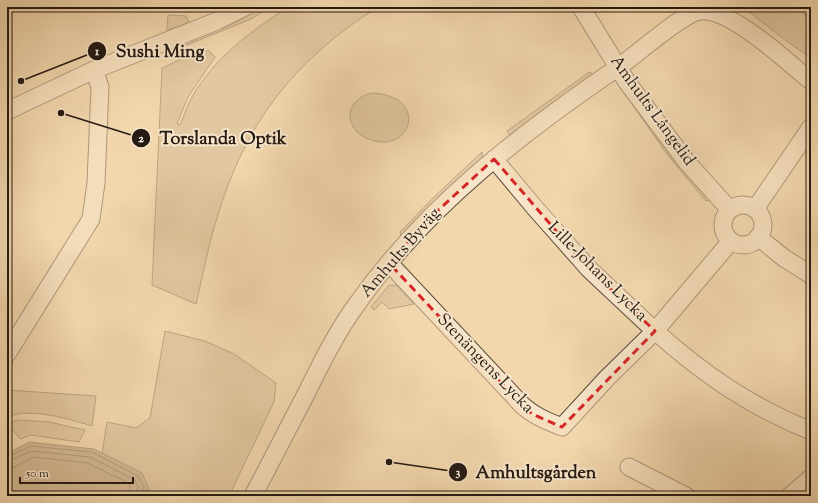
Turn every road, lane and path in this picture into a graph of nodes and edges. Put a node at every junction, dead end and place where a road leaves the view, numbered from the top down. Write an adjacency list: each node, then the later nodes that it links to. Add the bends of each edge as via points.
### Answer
1 (245, 7): 4 (street, via 217,21)
2 (581, 7): 3 (street, Amhults Långelid)
3 (618, 67): 5 (street, Amhults Byväg, via 688,14 701,10 738,23); 8 (street, Amhults Byväg, via 542,120); 10 (street, Amhults Långelid, via 686,161)
4 (94, 70): 6 (street); 16 (street, via 100,87 96,182 91,220)
5 (811, 81)
6 (7, 111)
7 (811, 127): 9 (street)
8 (494, 159): 13 (street, Amhults Byväg, via 434,215); 15 (street, Lille-Johans Lycka, via 585,264)
9 (755, 209): 10 (street, via 742,205); 11 (street, via 762,221)
10 (730, 210): 12 (street, via 723,224 725,233)
11 (758, 238): 12 (street, via 745,244); 14 (street)
12 (731, 241): 15 (street, Lille-Johans Lycka)
13 (389, 263): 15 (street, Stenängens Lycka, via 522,405 532,414 562,427); 21 (street, Amhults Byväg, via 356,305 337,337)
14 (811, 276)
15 (655, 331): 17 (street, via 689,361 723,384 784,420)
16 (7, 354)
17 (811, 432)
18 (629, 467): 20 (street)
19 (811, 478): 22 (street)
20 (679, 495)
21 (253, 496)
22 (790, 496)

